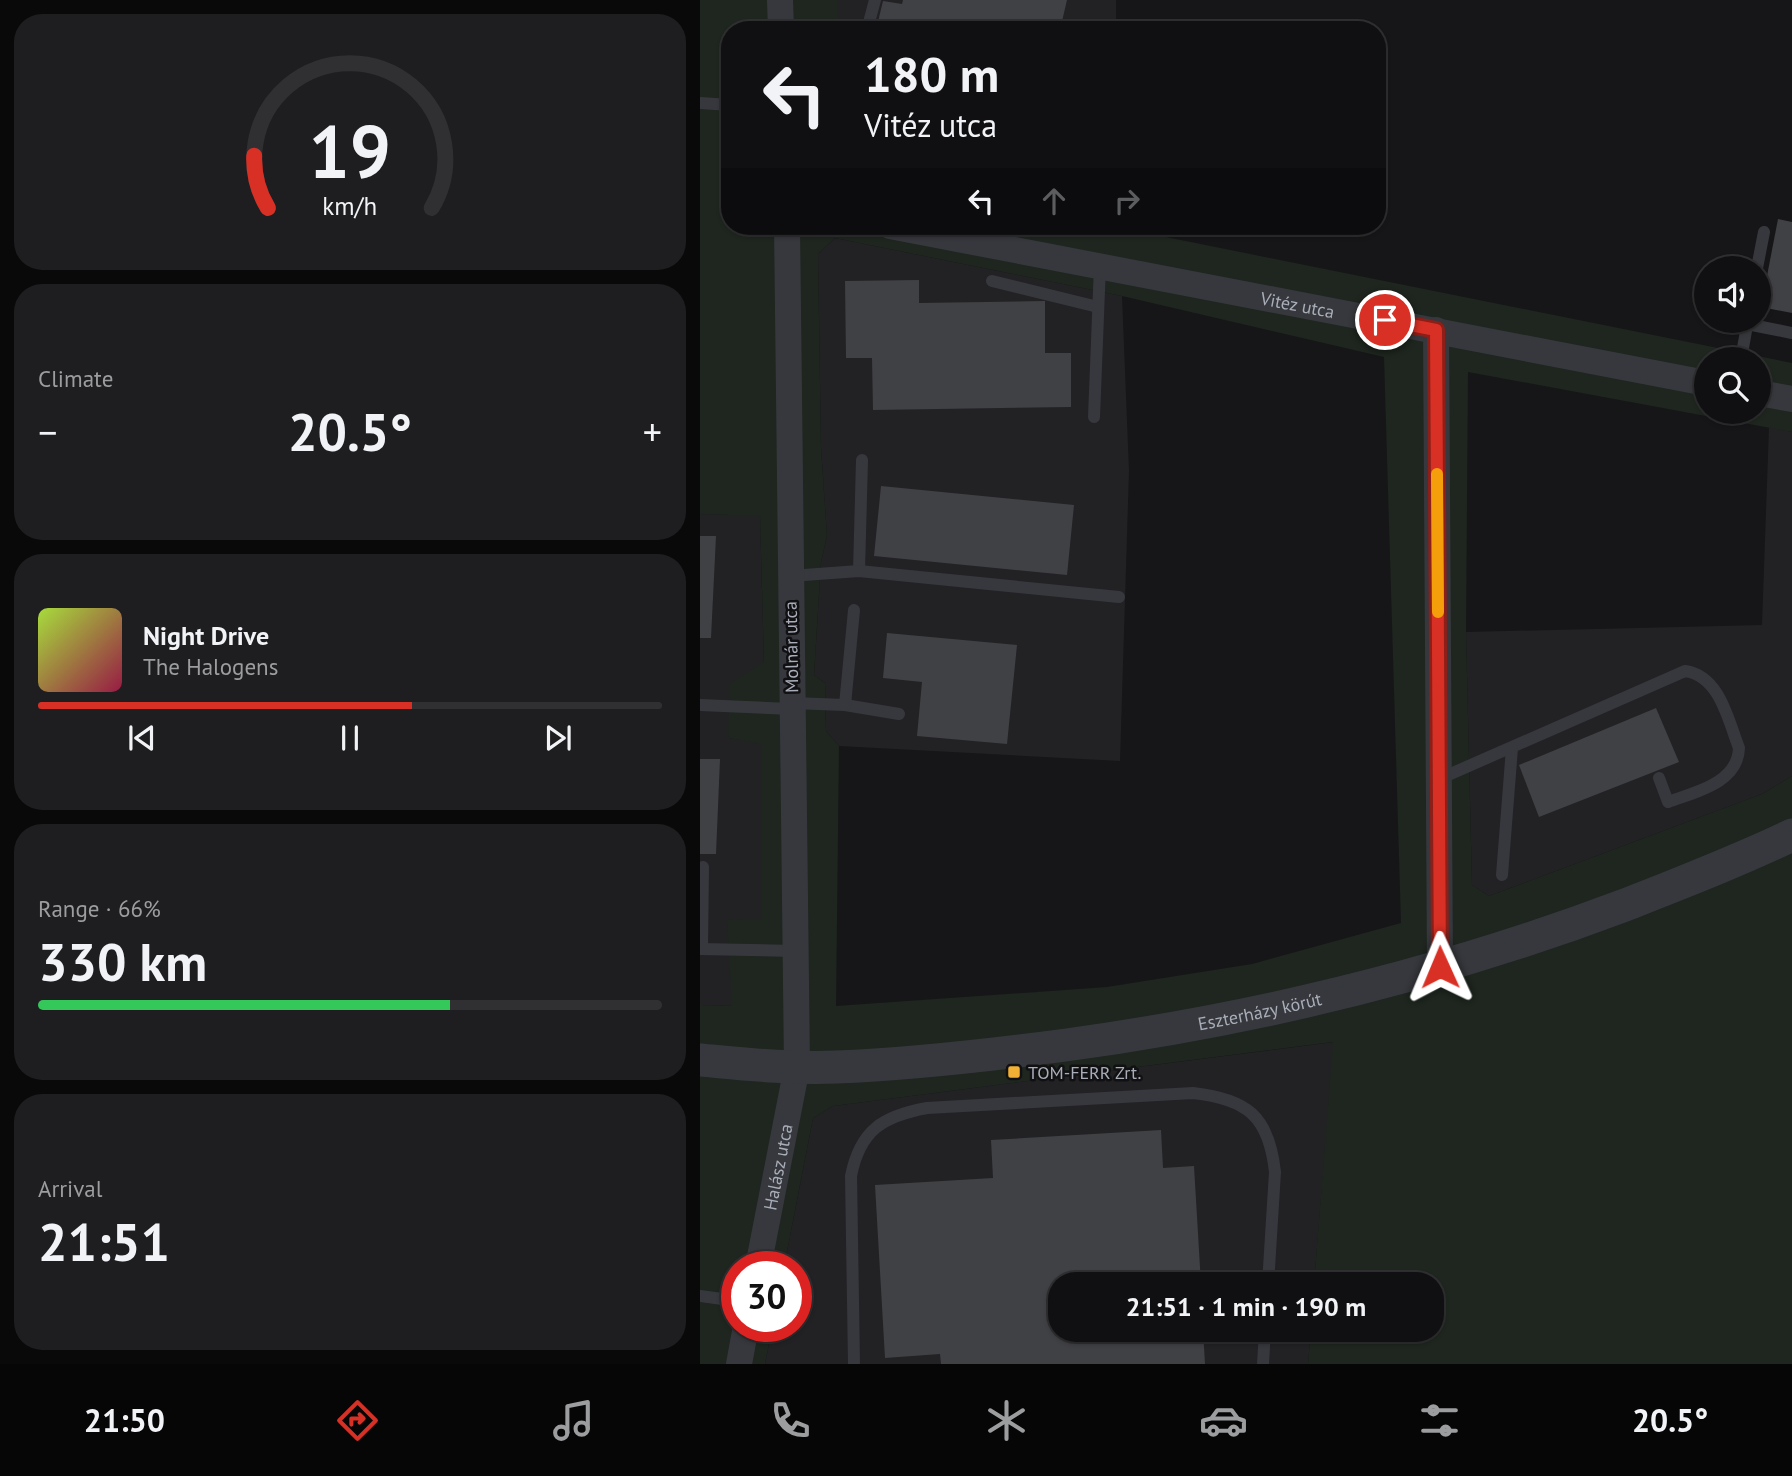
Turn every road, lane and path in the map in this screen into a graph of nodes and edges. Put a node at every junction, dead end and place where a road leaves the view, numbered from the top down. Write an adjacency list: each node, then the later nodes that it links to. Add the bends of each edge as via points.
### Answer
1 (780, 0): 3 (street)
2 (875, 0): 4 (lane)
3 (781, 21)
4 (869, 21)
5 (700, 103): 6 (lane)
6 (721, 104)
7 (1764, 232): 10 (lane)
8 (787, 235): 23 (street, Molnár utca)
9 (938, 235): 11 (street, Vitéz utca)
10 (1759, 256)
11 (1100, 265): 13 (lane); 15 (street, Vitéz utca)
12 (992, 281): 13 (lane)
13 (1098, 307): 20 (lane)
14 (1771, 328): 16 (lane)
15 (1436, 330): 17 (street, Vitéz utca); 32 (street)
16 (1792, 333)
17 (1694, 381)
18 (1771, 395): 19 (street)
19 (1792, 399)
20 (1094, 418)
21 (862, 460): 22 (lane)
22 (859, 571): 23 (lane); 24 (lane)
23 (790, 576): 28 (street, Molnár utca)
24 (1119, 597)
25 (854, 610): 27 (lane)
26 (700, 705): 28 (lane)
27 (845, 705): 28 (lane); 29 (lane)
28 (791, 706): 37 (street, Molnár utca)
29 (899, 714)
30 (1512, 748): 31 (lane, via 1685,671 1696,673 1718,694 1739,757 1725,777 1668,802); 32 (lane); 35 (lane)
31 (1659, 778)
32 (1438, 780): 38 (street)
33 (1792, 835): 38 (street, Eszterházy körút, via 1563,928)
34 (703, 867): 36 (lane)
35 (1502, 875)
36 (701, 949): 37 (lane)
37 (796, 951): 40 (street, Molnár utca)
38 (1440, 967): 40 (street, Eszterházy körút, via 1270,1010 1149,1034 990,1055)
39 (700, 1060): 40 (street, Eszterházy körút)
40 (797, 1067): 41 (street, Halász utca)
41 (761, 1251)
42 (1269, 1272): 48 (lane, via 1273,1155 1260,1123 1237,1103 1193,1093 905,1112 871,1130 855,1157 851,1176)
43 (700, 1296): 44 (lane)
44 (721, 1299)
45 (743, 1342): 47 (street)
46 (1265, 1342): 49 (lane)
47 (739, 1364)
48 (854, 1364)
49 (1264, 1364)

